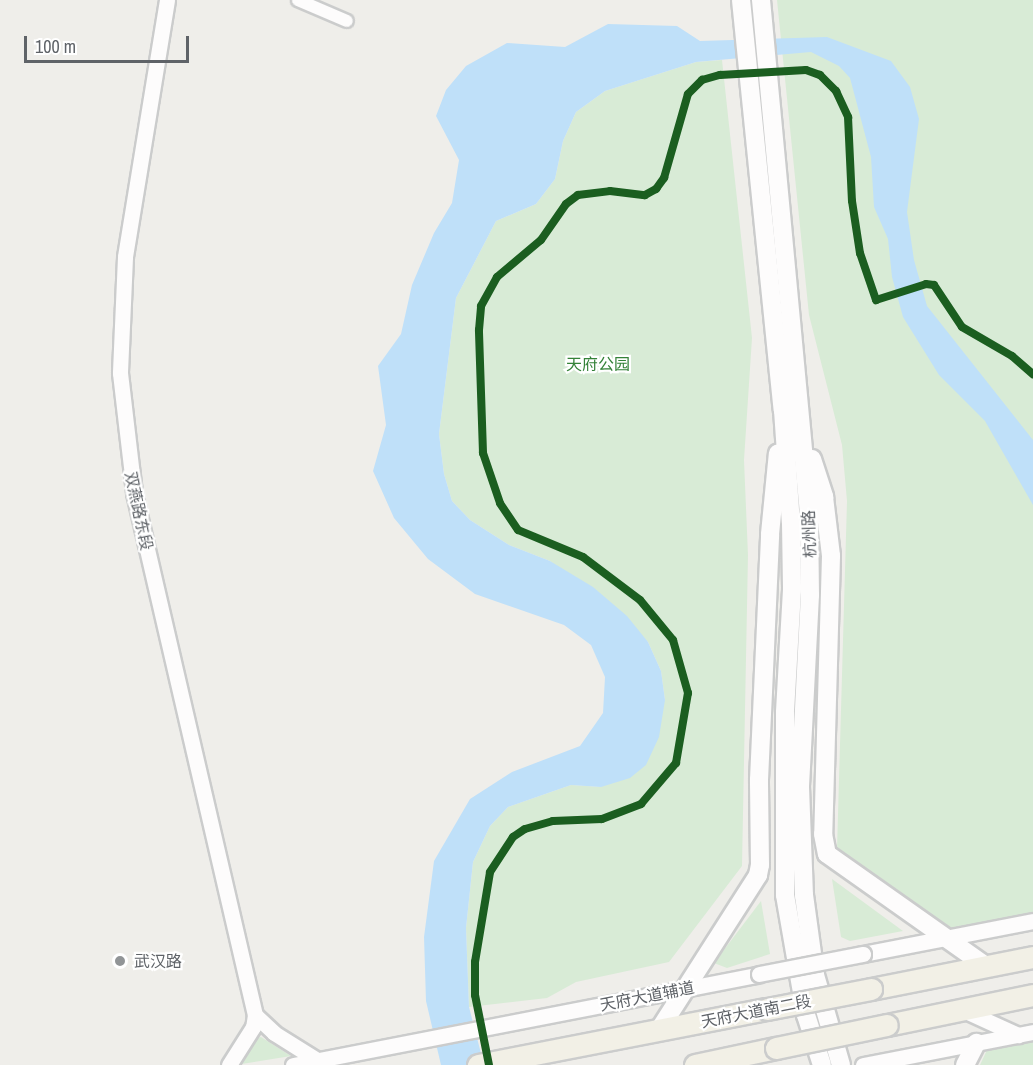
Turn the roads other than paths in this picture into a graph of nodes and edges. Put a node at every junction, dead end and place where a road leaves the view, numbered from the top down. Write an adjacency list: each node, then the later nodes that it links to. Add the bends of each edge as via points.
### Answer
1 (167, 0): 15 (street, 双燕路东段, via 124,257 120,373 124,434 134,493)
2 (298, 0): 5 (street)
3 (741, 0): 6 (main road, 杭州路)
4 (761, 0): 7 (main road, 杭州路)
5 (347, 21)
6 (783, 410): 12 (main road, via 770,534 759,780 760,865 758,875); 24 (main road, 杭州路, via 792,572 785,713 785,895 806,1015)
7 (803, 429): 9 (main road, via 824,497 831,556 825,846 833,861); 25 (main road, 杭州路, via 811,553 800,846 815,975)
8 (1033, 921): 9 (street)
9 (944, 938): 11 (main road); 12 (street, 天府大道辅道, bridge)
10 (1033, 957): 11 (highway, 天府大道南二段)
11 (986, 966): 16 (highway, 天府大道南二段, bridge)
12 (684, 989): 16 (main road); 19 (street, 天府大道辅道)
13 (1033, 996): 14 (highway)
14 (961, 1009): 17 (street); 23 (highway, bridge)
15 (255, 1015): 19 (street, via 274,1033); 20 (street, via 253,1027)
16 (658, 1030): 22 (highway, 天府大道南二段)
17 (1026, 1034): 18 (street)
18 (976, 1043): 26 (street); 27 (main road)
19 (317, 1060): 21 (street)
20 (229, 1065)
21 (293, 1065)
22 (478, 1065)
23 (695, 1065)
24 (822, 1065)
25 (841, 1065)
26 (863, 1065)
27 (965, 1065)

